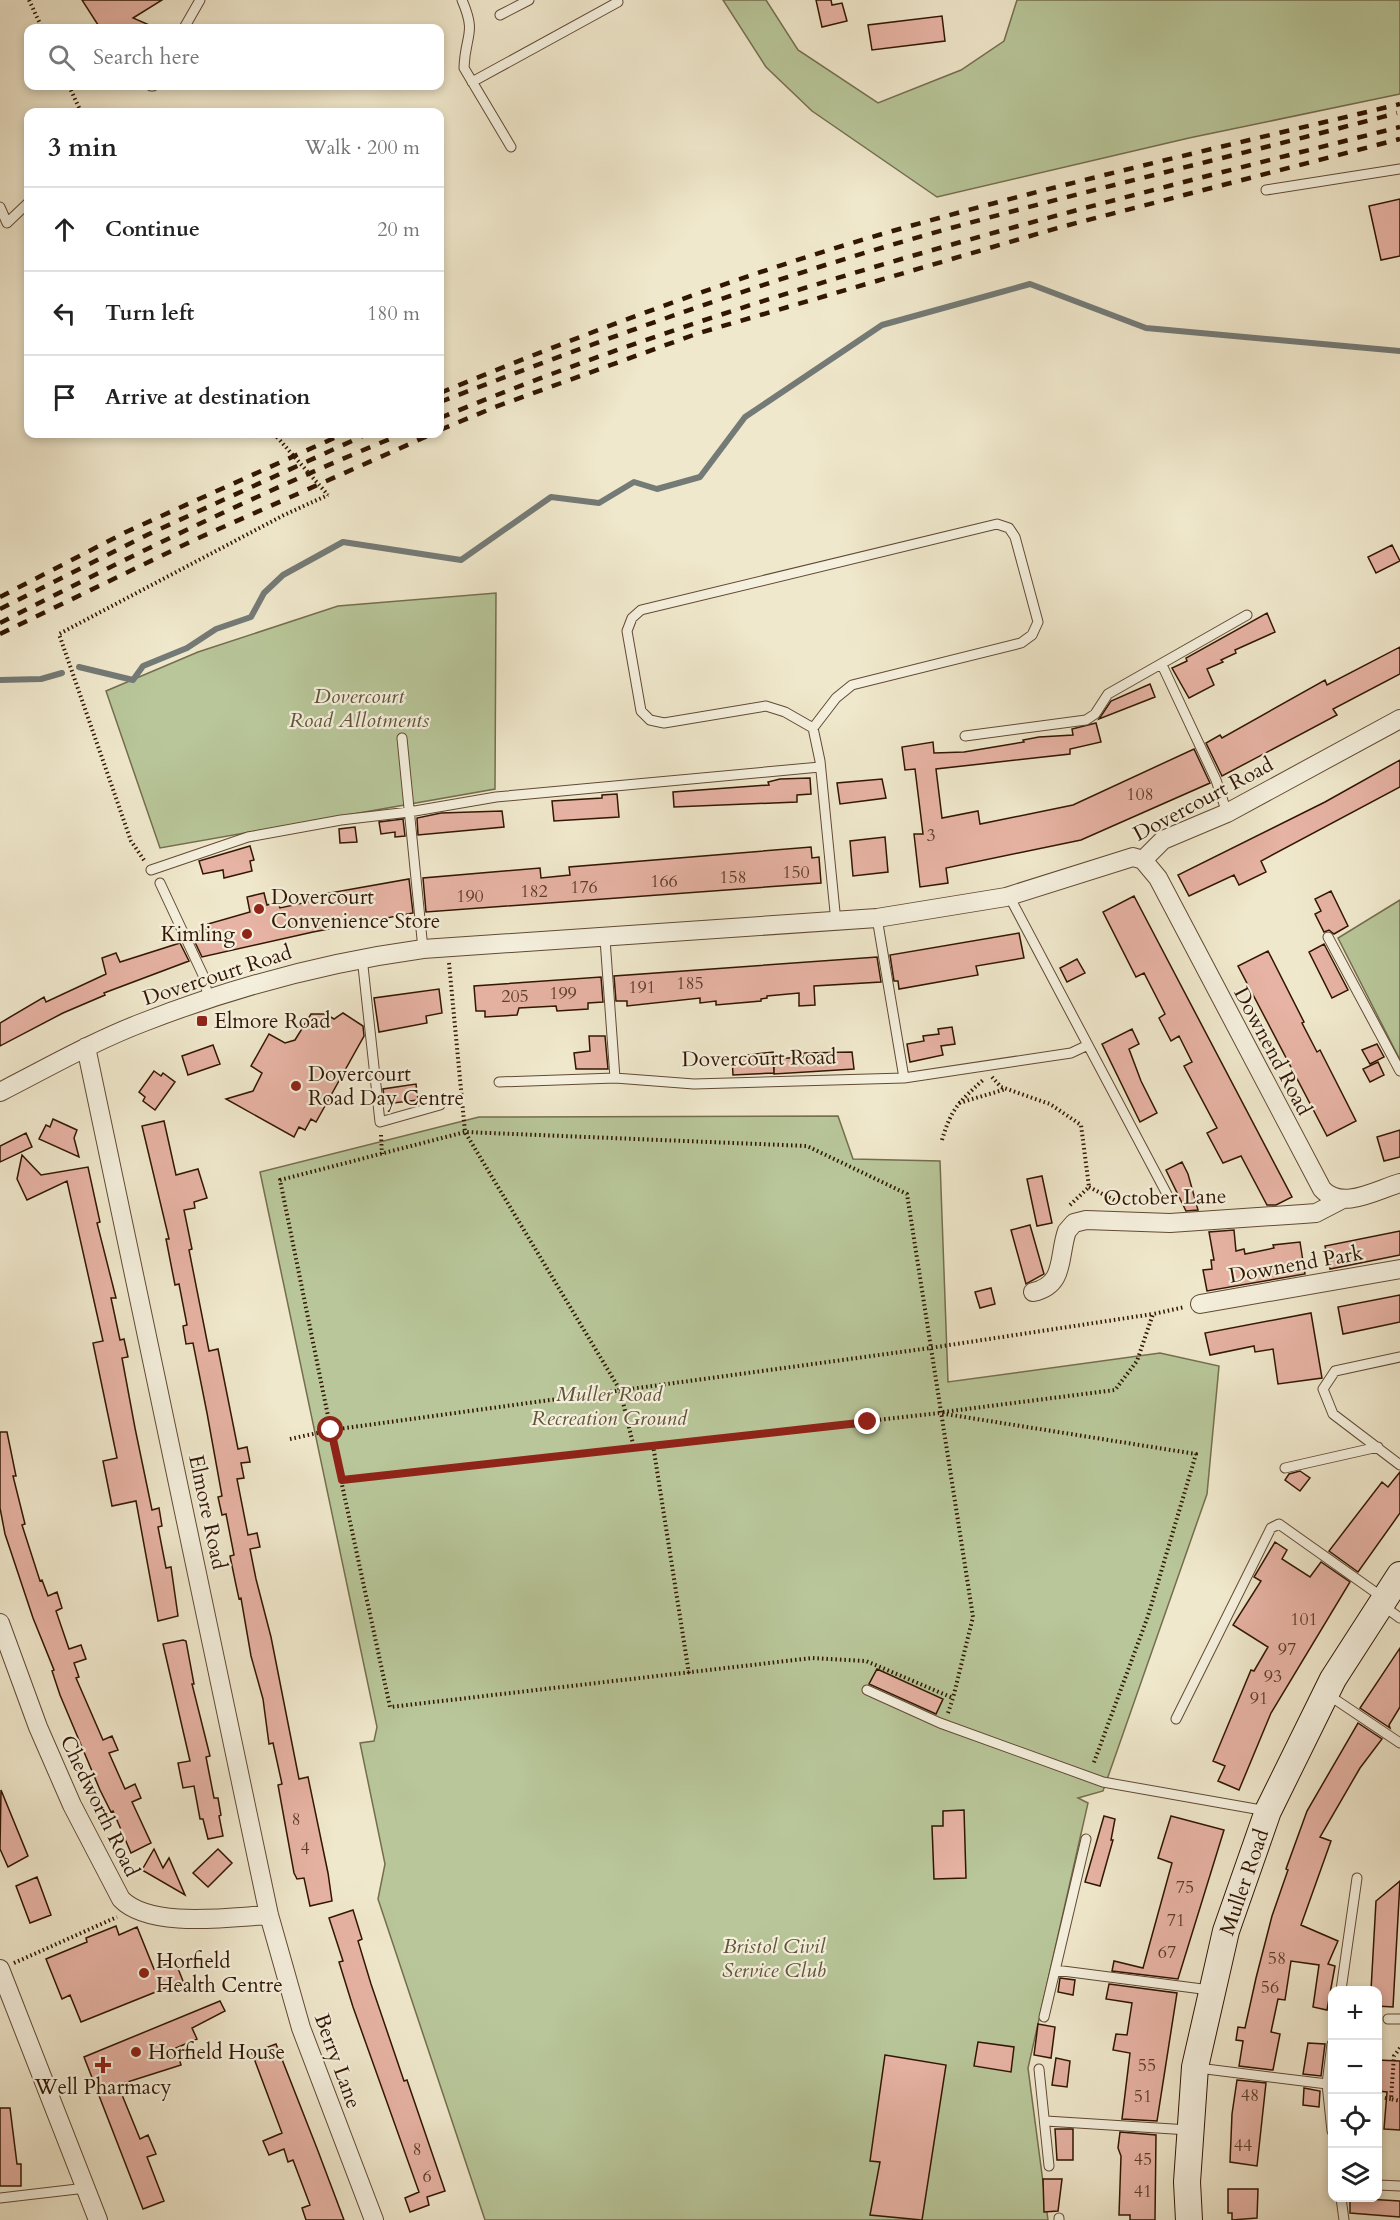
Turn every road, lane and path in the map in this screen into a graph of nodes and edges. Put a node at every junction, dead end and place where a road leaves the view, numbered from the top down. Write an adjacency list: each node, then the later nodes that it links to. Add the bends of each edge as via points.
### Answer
1 (29, 0): 7 (path)
2 (200, 0): 8 (lane)
3 (462, 0): 9 (lane, via 472,32 464,68)
4 (529, 0): 6 (lane)
5 (618, 2): 9 (lane)
6 (500, 15)
7 (40, 24)
8 (186, 24)
9 (472, 82): 12 (lane)
10 (71, 90): 11 (path)
11 (79, 108)
12 (511, 147)
13 (1400, 169): 14 (lane)
14 (1266, 190)
15 (0, 207): 16 (lane, via 7,223)
16 (24, 207)
17 (278, 438): 28 (path, bridge, via 328,495 59,634 131,841)
18 (1247, 615): 19 (lane)
19 (1162, 665): 22 (lane, via 1107,694 1095,714 1086,720); 26 (lane, via 1216,780)
20 (1400, 719): 26 (street, Dovercourt Road)
21 (813, 728): 21 (lane, via 786,712 766,706 664,723 650,720 641,711 627,631 632,618 641,610 997,524 1009,528 1015,537 1038,622 1032,635 1021,643 852,685 836,698); 24 (lane)
22 (965, 736)
23 (402, 738): 25 (lane)
24 (820, 767): 25 (lane, via 508,796); 32 (lane)
25 (409, 812): 28 (lane, via 248,837); 36 (lane)
26 (1227, 813): 27 (street, Dovercourt Road, via 1163,840)
27 (1143, 860): 30 (street, Dovercourt Road, via 1125,858); 56 (street, Downend Road, via 1158,878 1322,1189 1328,1196)
28 (151, 870)
29 (160, 883): 38 (lane, via 203,975)
30 (1009, 896): 31 (street, Dovercourt Road); 39 (lane)
31 (877, 918): 32 (street, Dovercourt Road); 43 (lane)
32 (836, 922): 34 (street, Dovercourt Road)
33 (1328, 938): 41 (lane)
34 (604, 939): 35 (street, Dovercourt Road); 42 (lane)
35 (447, 948): 36 (street, Dovercourt Road); 49 (path)
36 (423, 949): 37 (street, Dovercourt Road)
37 (362, 957): 38 (street, Dovercourt Road); 47 (lane, via 380,1122)
38 (208, 1000): 40 (street, Dovercourt Road)
39 (1088, 1045): 43 (lane, Dovercourt Road, via 1071,1053); 55 (lane)
40 (86, 1047): 46 (street, Dovercourt Road); 88 (street, Elmore Road)
41 (1400, 1071)
42 (615, 1078): 43 (lane, Dovercourt Road, via 694,1084); 44 (lane, Dovercourt Road)
43 (904, 1078)
44 (499, 1082)
45 (1006, 1089): 48 (path); 48 (path, via 990,1074); 54 (path, via 1050,1104 1081,1125)
46 (0, 1092)
47 (440, 1104)
48 (958, 1104): 50 (path, via 949,1115)
49 (465, 1132): 52 (path); 61 (path, via 807,1146 907,1194); 63 (path)
50 (942, 1140)
51 (381, 1141): 52 (path)
52 (382, 1154): 65 (path, via 280,1180)
53 (1400, 1183): 56 (street)
54 (1089, 1187)
55 (1169, 1198)
56 (1341, 1200): 58 (street, October Lane, via 1303,1215 1170,1222 1080,1221 1067,1231 1054,1282)
57 (1400, 1269): 59 (street, Downend Park)
58 (1033, 1292)
59 (1200, 1304): 60 (path)
60 (1153, 1314): 61 (path); 64 (path, via 1137,1361 1115,1390)
61 (930, 1348): 63 (path); 64 (path)
62 (1400, 1357): 68 (lane, via 1335,1371 1323,1389 1333,1414)
63 (620, 1390): 65 (path); 69 (path)
64 (939, 1413): 67 (path); 79 (path, via 973,1617); 83 (path, via 1196,1454 1148,1616)
65 (331, 1430): 66 (path); 72 (path)
66 (290, 1439)
67 (653, 1445): 69 (path); 76 (path)
68 (1378, 1447): 70 (lane); 71 (lane)
69 (634, 1448): 72 (path)
70 (1400, 1465)
71 (1285, 1468)
72 (342, 1480): 76 (path, via 390,1707)
73 (1400, 1575): 74 (main road, Muller Road)
74 (1388, 1606): 78 (main road, Muller Road); 80 (lane, via 1279,1524 1271,1528)
75 (0, 1623): 87 (street, Chedworth Road, via 72,1805 115,1890)
76 (689, 1674): 79 (path, via 812,1658 866,1661)
77 (867, 1690): 81 (lane)
78 (1326, 1693): 82 (lane); 84 (main road, Muller Road)
79 (953, 1698): 81 (path)
80 (1176, 1719)
81 (944, 1724): 83 (lane)
82 (1400, 1743)
83 (1089, 1776): 84 (lane, via 1103,1782)
84 (1268, 1811): 92 (main road, Muller Road, via 1226,1931)
85 (1086, 1839): 90 (lane)
86 (1357, 1878): 91 (lane)
87 (134, 1909): 88 (street, Chedworth Road, via 150,1916); 89 (path)
88 (269, 1916): 114 (street, Berry Lane, via 301,2028)
89 (0, 1969): 110 (street)
90 (1055, 1970): 92 (lane); 93 (lane)
91 (1342, 1986)
92 (1214, 1990): 97 (main road, Muller Road)
93 (1044, 2017)
94 (1388, 2019): 95 (lane)
95 (1400, 2019)
96 (1400, 2048): 103 (path, via 1394,2056)
97 (1195, 2067): 100 (lane); 106 (main road, Muller Road)
98 (1039, 2069): 105 (lane)
99 (1328, 2076): 100 (lane)
100 (1327, 2084): 101 (lane)
101 (1328, 2094)
102 (1382, 2097): 103 (path)
103 (1390, 2099): 104 (path)
104 (1400, 2101)
105 (1046, 2121): 106 (lane); 107 (lane)
106 (1189, 2130): 115 (main road, Muller Road)
107 (1049, 2166)
108 (1382, 2185): 109 (lane)
109 (1400, 2187)
110 (86, 2188): 111 (lane); 113 (street)
111 (0, 2198)
112 (1342, 2202): 116 (lane)
113 (98, 2220)
114 (374, 2220)
115 (1189, 2220)
116 (1344, 2220)

